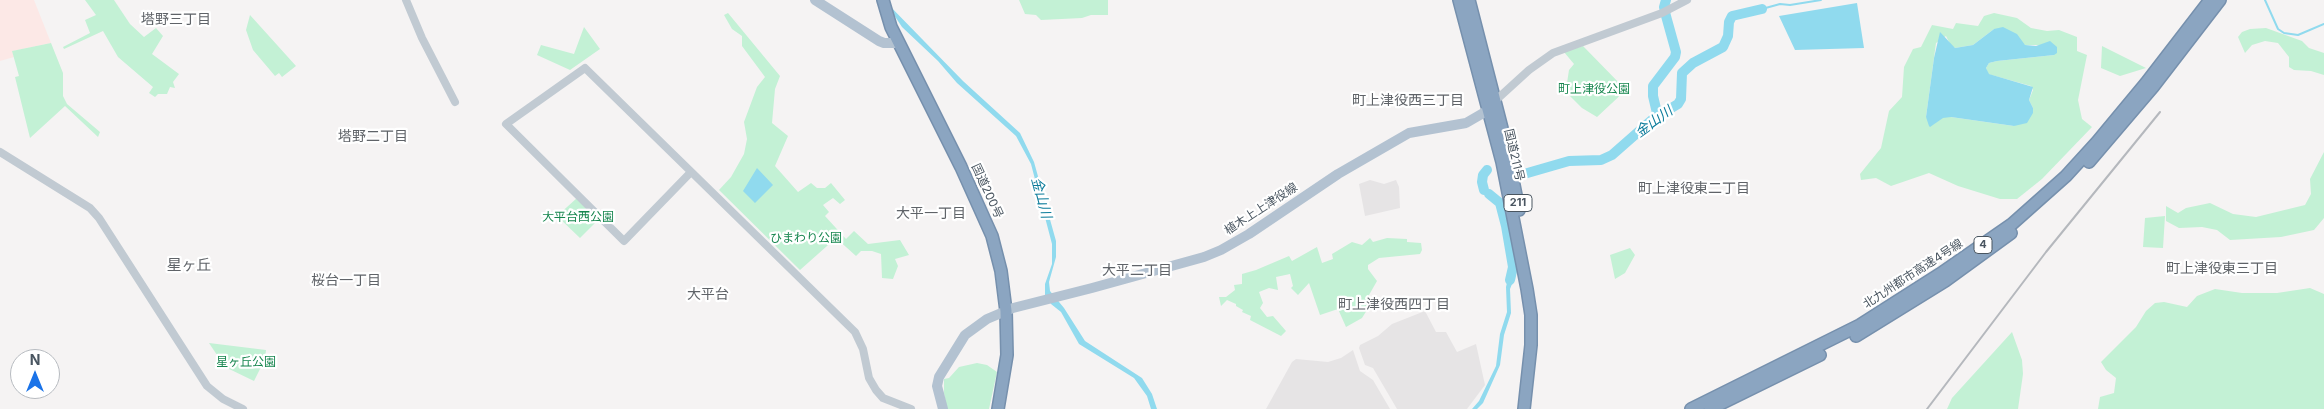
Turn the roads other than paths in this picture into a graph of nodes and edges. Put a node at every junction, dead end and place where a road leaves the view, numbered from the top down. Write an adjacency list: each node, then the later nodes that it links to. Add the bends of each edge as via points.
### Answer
1 (406, 0): 10 (street)
2 (815, 0): 9 (main road, via 879,41)
3 (1459, 0): 11 (highway, 国道211号 / 211)
4 (1468, 0): 11 (highway, 国道211号 / 211)
5 (1687, 0): 11 (street, via 1665,12 1553,53)
6 (2210, 0): 21 (highway, 北九州都市高速4号線 / 4, via 2097,142 2066,176 2012,224 1860,325)
7 (2220, 0): 22 (highway, 北九州都市高速4号線 / 4, via 2103,147 2072,181 2017,230 1945,281 1863,332)
8 (884, 4): 9 (highway, 国道200号)
9 (898, 43): 14 (highway, 国道200号, via 985,217 999,262)
10 (455, 102)
11 (1492, 104): 14 (main road, 植木上上津役線, via 1466,123 1409,133 1338,174 1221,250); 19 (highway, 国道211号 / 211, via 1531,314 1530,366); 20 (highway, 国道211号 / 211, via 1516,188 1536,309 1538,345)
12 (0, 152): 15 (street, via 90,208 208,386)
13 (691, 172): 13 (street, via 585,68 506,124 624,241); 16 (street, via 855,332 863,349 869,378 883,398)
14 (1006, 311): 17 (main road, 植木上上津役線, via 974,327 955,348 937,381); 18 (highway, 国道200号, via 1007,355)
15 (242, 409)
16 (911, 409)
17 (943, 409)
18 (998, 409)
19 (1524, 409)
20 (1528, 409)
21 (1691, 409)
22 (1710, 409)

